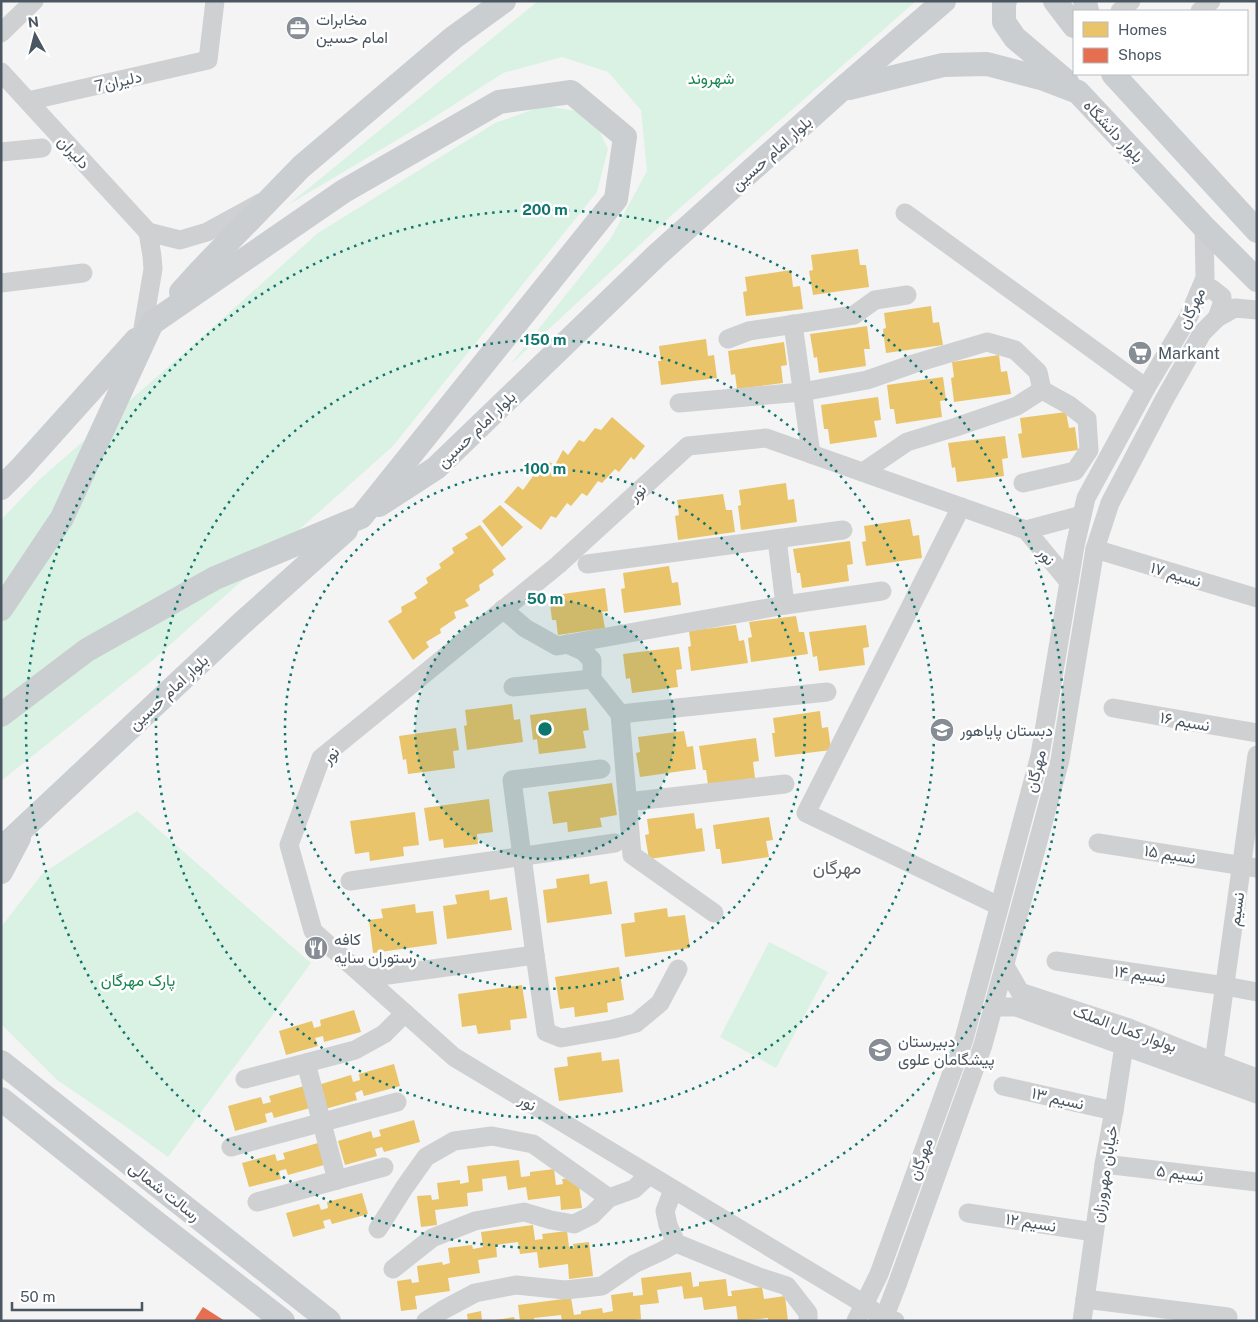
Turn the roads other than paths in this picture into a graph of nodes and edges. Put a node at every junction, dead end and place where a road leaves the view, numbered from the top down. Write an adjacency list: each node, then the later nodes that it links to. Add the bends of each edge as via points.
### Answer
1 (34, 1): 12 (street)
2 (215, 1): 17 (street, دلیران7, via 208,60)
3 (504, 1): 20 (main road, via 445,45 302,167)
4 (944, 1): 15 (main road, بلوار امام حسین)
5 (1005, 1): 16 (main road, via 1004,22 1015,38)
6 (1055, 1): 11 (main road)
7 (1131, 1): 9 (street)
8 (1211, 1): 10 (street)
9 (1121, 10)
10 (1201, 10)
11 (1073, 25)
12 (1, 33)
13 (1, 72): 17 (street, دلیران)
14 (1114, 75): 23 (main road)
15 (842, 90): 16 (main road, بلوار دانشگاه, via 943,65 988,64); 45 (main road, بلوار امام حسین, via 657,254 436,468)
16 (1078, 92): 22 (main road, بلوار دانشگاه)
17 (28, 101): 24 (street, دلیران)
18 (42, 148): 19 (street)
19 (1, 152)
20 (273, 196): 24 (street, via 207,232 180,240); 33 (main road)
21 (905, 213): 35 (street)
22 (1204, 227): 26 (main road, بلوار دانشگاه); 29 (street, مهرگان, via 1205,278)
23 (1257, 231)
24 (148, 232): 33 (street, via 153,269)
25 (83, 273): 27 (street)
26 (1257, 280)
27 (1, 283)
28 (907, 295): 32 (street, via 875,300 854,315)
29 (1198, 295): 31 (street, via 1212,289 1222,296); 35 (street, مهرگان)
30 (1257, 310): 31 (street, مهرگان, via 1235,308)
31 (1217, 318): 49 (street, مهرگان, via 1202,333 1123,477 1110,503)
32 (793, 324): 34 (street, via 749,331); 37 (street)
33 (147, 329): 42 (main road); 45 (main road, via 344,191 498,102 571,92 625,137 616,199); 55 (main road, via 62,518)
34 (728, 339)
35 (1146, 388): 44 (street, مهرگان, via 1086,498)
36 (1042, 390): 37 (street, via 1038,372 1015,350 987,342 867,380); 40 (street, via 1017,406 907,442); 41 (street, via 1087,419 1089,450 1076,471)
37 (802, 392): 38 (street); 39 (street)
38 (679, 403)
39 (811, 454): 40 (street, نور); 56 (street, نور, via 766,438 688,446 558,565)
40 (863, 472): 43 (street, نور)
41 (1023, 483)
42 (1, 488)
43 (962, 507): 47 (street, نور); 79 (street, via 806,813)
44 (1082, 515): 47 (street, نور); 51 (street, مهرگان)
45 (361, 517): 65 (main road, via 215,578 87,650); 71 (main road, بلوار امام حسین, via 241,624)
46 (843, 530): 48 (street)
47 (1026, 530): 51 (street, نور)
48 (777, 539): 50 (street); 54 (street)
49 (1095, 549): 53 (street, نسیم ۱۷); 59 (street, مهرگان)
50 (586, 564)
51 (1069, 582): 58 (street, مهرگان)
52 (882, 592): 54 (street)
53 (1257, 598)
54 (785, 605): 57 (street)
55 (1, 609)
56 (503, 609): 57 (street, via 525,628 557,646); 85 (street, نور, via 322,758 289,845 313,931)
57 (567, 644): 60 (street, via 592,660)
58 (1058, 650): 59 (street); 79 (street, مهرگان, via 1040,755)
59 (1078, 654): 83 (street, مهرگان, via 1060,760)
60 (592, 679): 61 (street); 64 (street)
61 (513, 687)
62 (827, 692): 64 (street)
63 (1113, 708): 66 (street, نسیم ۱۶)
64 (620, 714): 70 (street)
65 (1, 715)
66 (1257, 733)
67 (1257, 755): 76 (street, نسیم)
68 (601, 769): 75 (street, via 512,780)
69 (785, 784): 70 (street)
70 (627, 802): 80 (street, via 632,855)
71 (25, 827): 74 (main road, بلوار امام حسین); 77 (main road)
72 (615, 843): 75 (street)
73 (1098, 843): 76 (street, نسیم ۱۵)
74 (1, 849)
75 (522, 856): 78 (street); 81 (street)
76 (1249, 867): 86 (street, نسیم)
77 (1, 872)
78 (350, 881)
79 (999, 906): 118 (street, مهرگان, via 964,1039 879,1274)
80 (714, 913)
81 (535, 955): 84 (street, via 546,1032 561,1038 636,1024 660,1003); 85 (street)
82 (1056, 961): 86 (street, نسیم ۱۴)
83 (1005, 966): 88 (street, مهرگان); 90 (street, بولوار کمال الملک, via 1020,992)
84 (678, 969)
85 (366, 978): 89 (street, نور)
86 (1225, 986): 87 (street, نسیم ۱۴); 94 (street, نسیم)
87 (1257, 992)
88 (993, 1007): 91 (street, بولوار کمال الملک, via 1016,1007); 120 (street, مهرگان, via 984,1045)
89 (405, 1013): 93 (street, via 384,1034 355,1050); 106 (street, نور, via 454,1057)
90 (1129, 1028): 91 (street, خیابان مهرورزان); 94 (street, بولوار کمال الملک)
91 (1124, 1046): 98 (street, بولوار کمال الملک); 101 (street, خیابان مهرورزان)
92 (1, 1062): 122 (main road, رسالت شمالی)
93 (306, 1062): 96 (street); 102 (street)
94 (1214, 1062): 95 (street, بولوار کمال الملک)
95 (1257, 1078)
96 (245, 1079)
97 (1002, 1086): 101 (street, نسیم ۱۳)
98 (1257, 1094)
99 (397, 1102): 102 (street)
100 (4, 1103): 121 (main road, رسالت شمالی)
101 (1114, 1111): 104 (street, خیابان مهرورزان)
102 (322, 1122): 103 (street); 107 (street)
103 (231, 1146)
104 (1104, 1164): 108 (street, نسیم ۵); 114 (street, خیابان مهرورزان)
105 (384, 1167): 107 (street)
106 (649, 1175): 109 (street, نور); 110 (street, via 634,1189)
107 (338, 1180): 111 (street)
108 (1257, 1182)
109 (674, 1190): 115 (street, via 666,1211); 118 (street, نور)
110 (609, 1198): 113 (street, via 533,1144 492,1136 454,1142 426,1156); 116 (street, via 592,1215 574,1224 524,1212 475,1221 432,1238)
111 (256, 1202)
112 (968, 1213): 114 (street, نسیم ۱۲)
113 (378, 1229)
114 (1094, 1232): 117 (street, خیابان مهرورزان)
115 (676, 1243): 123 (street, via 634,1264 602,1286 565,1290 516,1285 476,1293); 124 (street, via 787,1286 808,1313)
116 (392, 1269)
117 (1085, 1299): 119 (street); 125 (street, خیابان مهرورزان)
118 (860, 1313): 120 (street, نور)
119 (1228, 1318)
120 (887, 1320)
121 (283, 1321)
122 (329, 1321)
123 (426, 1321)
124 (808, 1321)
125 (1082, 1321)

